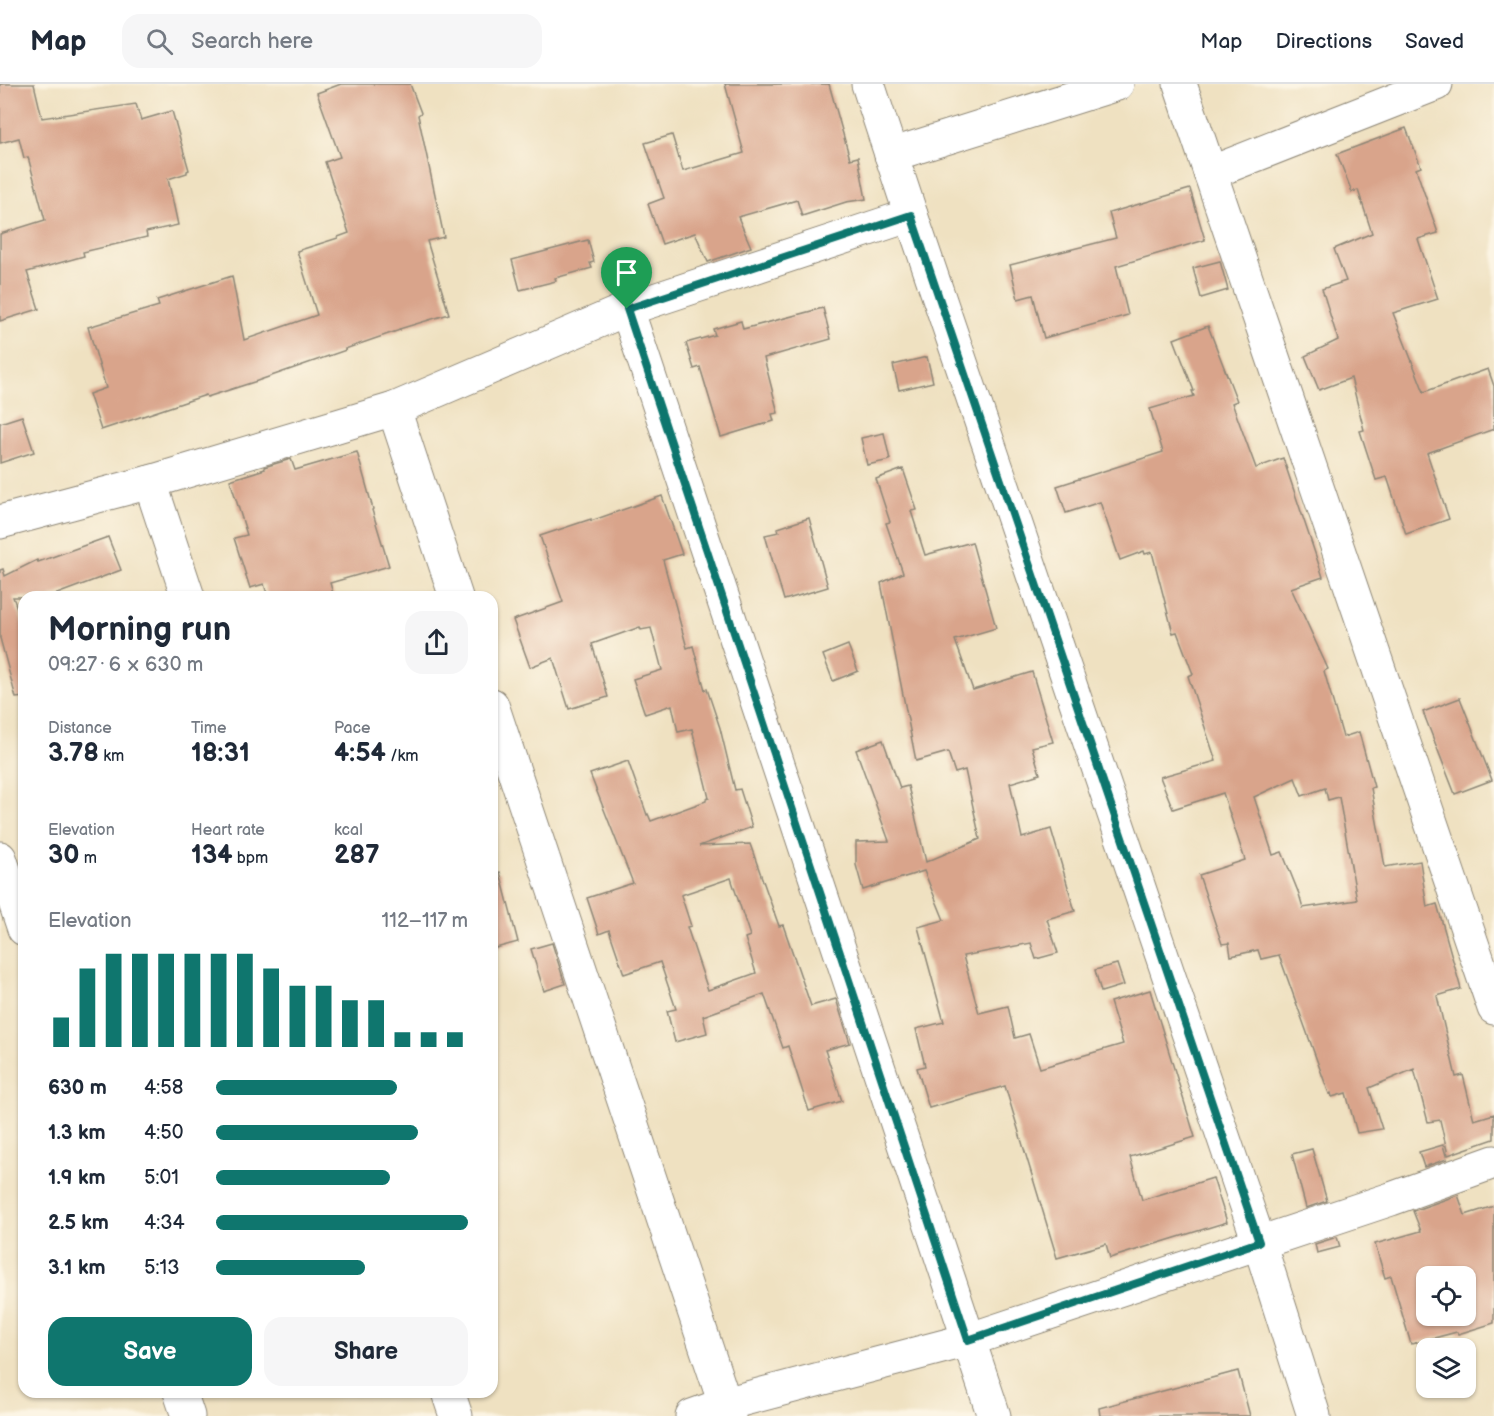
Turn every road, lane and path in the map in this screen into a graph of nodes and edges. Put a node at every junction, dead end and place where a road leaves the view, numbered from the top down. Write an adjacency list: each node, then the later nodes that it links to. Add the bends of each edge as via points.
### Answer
1 (868, 84): 5 (street)
2 (1117, 84): 5 (street)
3 (1180, 84): 6 (street)
4 (1436, 84): 6 (street)
5 (891, 155): 7 (street)
6 (1210, 173): 17 (street)
7 (911, 215): 8 (street); 19 (street)
8 (627, 309): 9 (street); 20 (street)
9 (394, 409): 10 (street); 13 (street)
10 (150, 482): 11 (street); 12 (street)
11 (0, 522)
12 (186, 591)
13 (454, 591)
14 (498, 723): 23 (street)
15 (0, 858): 16 (street)
16 (18, 911)
17 (1494, 1008)
18 (1494, 1162): 19 (street)
19 (1259, 1242): 20 (street); 28 (street)
20 (968, 1340): 23 (street); 27 (street)
21 (182, 1398): 24 (street)
22 (450, 1398): 25 (street)
23 (727, 1410): 26 (street)
24 (188, 1416)
25 (456, 1416)
26 (692, 1416)
27 (994, 1416)
28 (1314, 1416)

